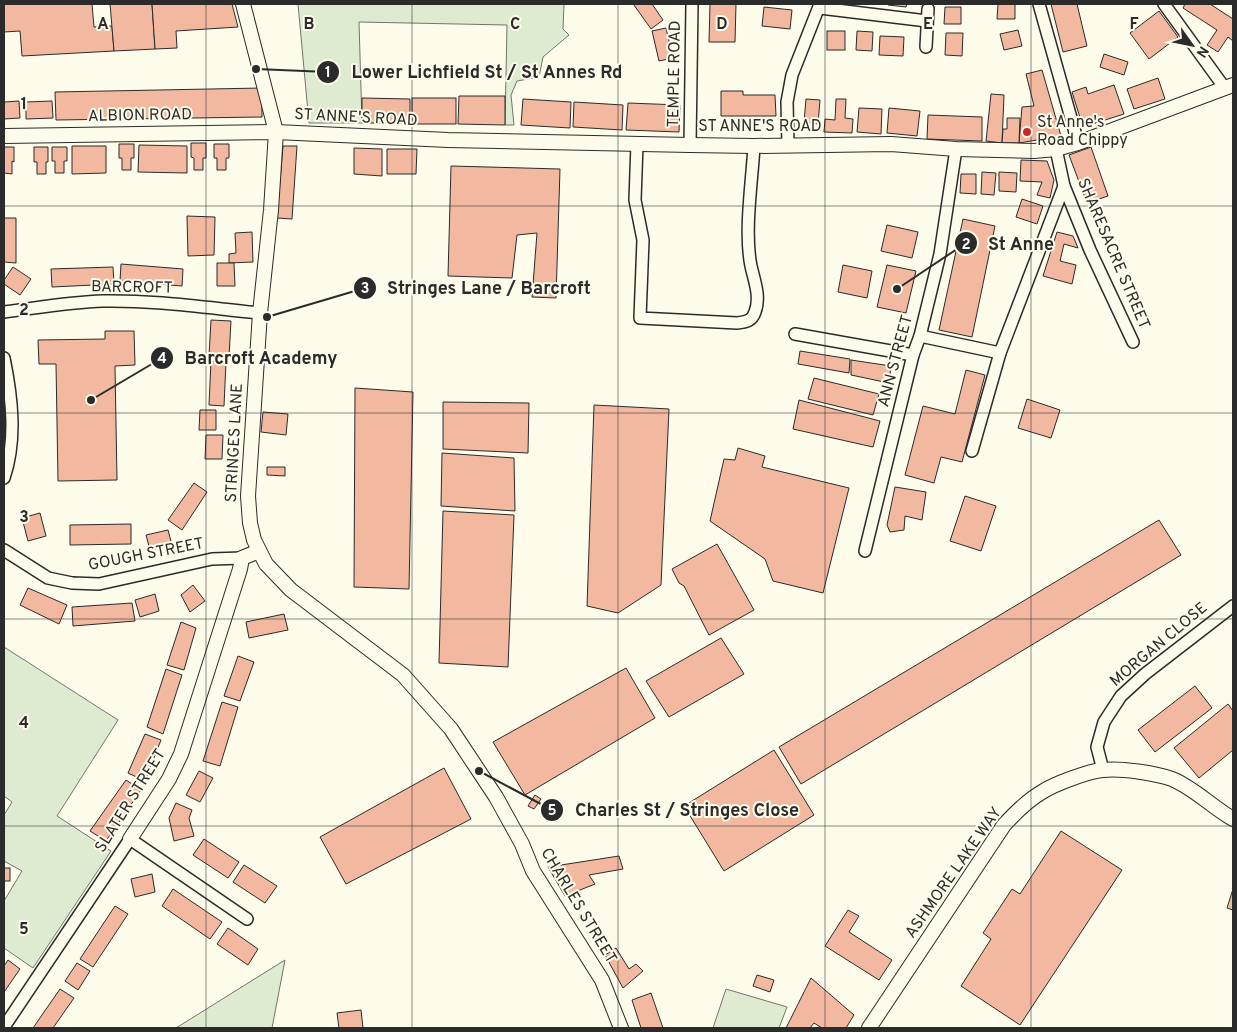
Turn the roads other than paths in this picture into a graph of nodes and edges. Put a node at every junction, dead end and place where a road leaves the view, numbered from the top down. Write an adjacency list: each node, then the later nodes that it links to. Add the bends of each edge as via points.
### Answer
1 (243, 4): 10 (street, STRINGES LANE)
2 (692, 4): 14 (street, TEMPLE ROAD)
3 (1039, 4): 12 (street)
4 (1164, 4): 9 (street)
5 (820, 6): 7 (street); 15 (street, via 792,75 787,102)
6 (928, 9): 7 (street)
7 (927, 21): 8 (street)
8 (926, 47)
9 (1229, 86): 12 (street, ST ANNE'S ROAD)
10 (276, 132): 11 (street, ALBION ROAD); 13 (street, ST ANNE'S ROAD); 21 (street, STRINGES LANE)
11 (4, 136)
12 (1078, 143): 18 (street, ST ANNE'S ROAD)
13 (637, 144): 14 (street, ST ANNE'S ROAD); 16 (street, via 635,200 643,240 640,318 737,323 752,318 757,303 748,251)
14 (690, 145): 16 (street, ST ANNE'S ROAD)
15 (788, 145): 16 (street, ST ANNE'S ROAD); 17 (street, ST ANNE'S ROAD, via 891,144)
16 (754, 146)
17 (956, 149): 18 (street, ST ANNE'S ROAD); 23 (street, ANN STREET, via 940,254)
18 (1056, 149): 19 (street, SHARESACRE STREET)
19 (1064, 186): 24 (street, SHARESACRE STREET); 25 (street)
20 (4, 312): 21 (street, BARCROFT, via 100,301 140,301)
21 (260, 313): 31 (street, STRINGES LANE, via 248,496 250,523)
22 (795, 334): 26 (street)
23 (920, 336): 25 (street); 26 (street, ANN STREET)
24 (1133, 342)
25 (1000, 353): 28 (street)
26 (913, 355): 32 (street, ANN STREET)
27 (4, 358): 29 (street, via 10,387 12,450)
28 (972, 451)
29 (4, 478)
30 (4, 550): 33 (street, GOUGH STREET, via 48,578 99,584 212,559)
31 (259, 551): 33 (street); 35 (street, STRINGES LANE, via 266,564 291,590 403,675)
32 (865, 551)
33 (242, 558): 38 (street, SLATER STREET, via 181,754 169,779)
34 (1233, 606): 36 (street, MORGAN CLOSE, via 1121,696 1104,722 1097,747)
35 (451, 729): 41 (street, CHARLES STREET, via 496,797 534,871 602,980)
36 (1103, 770): 37 (street, ASHMORE LAKE WAY, via 1139,772 1172,779); 42 (street, ASHMORE LAKE WAY, via 1041,792 1004,825)
37 (1233, 819)
38 (130, 839): 39 (street); 40 (street, SLATER STREET)
39 (247, 919)
40 (4, 1027)
41 (621, 1028)
42 (870, 1028)

